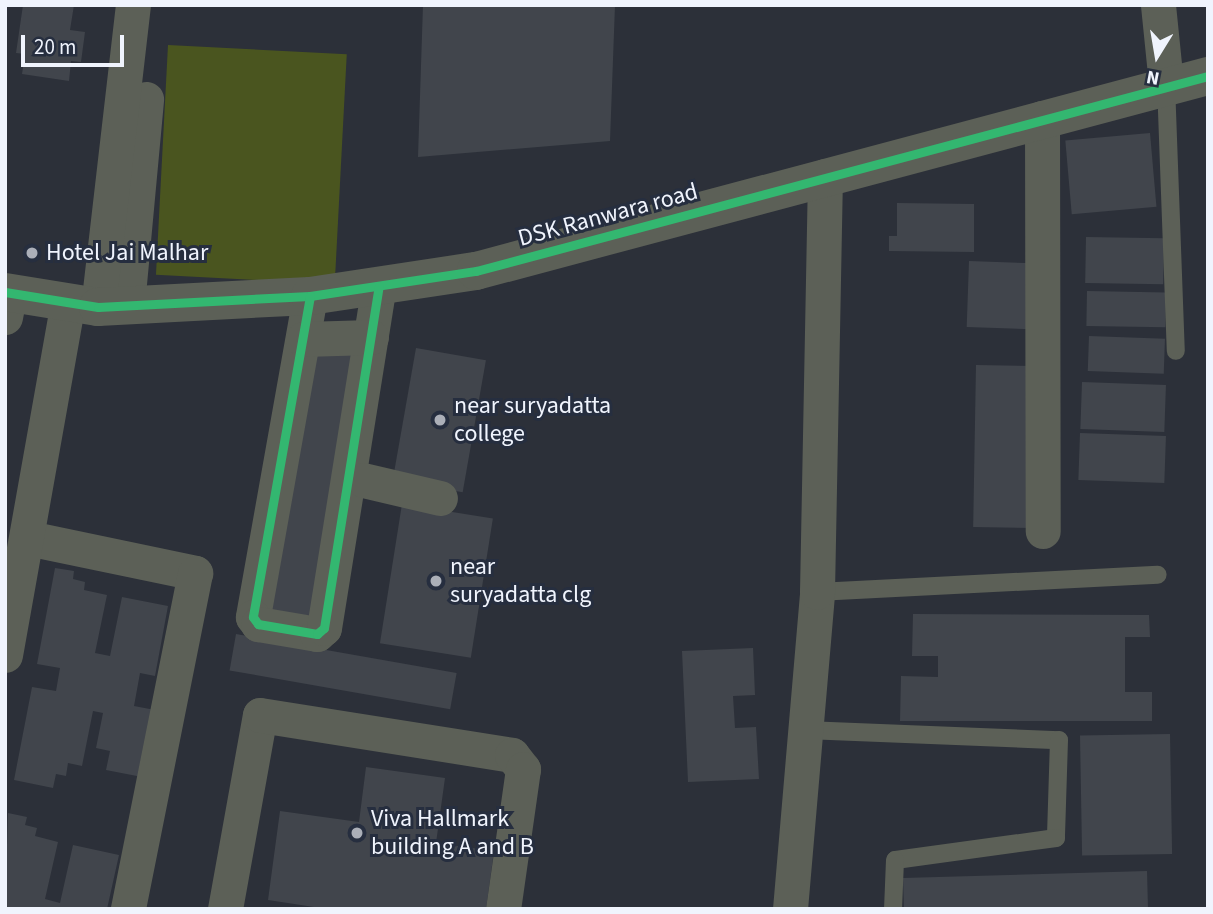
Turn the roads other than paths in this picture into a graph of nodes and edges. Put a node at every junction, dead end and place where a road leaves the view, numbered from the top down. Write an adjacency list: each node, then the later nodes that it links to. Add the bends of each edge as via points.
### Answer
1 (134, 5): 11 (street)
2 (156, 5): 11 (street)
3 (1158, 5): 5 (street)
4 (1208, 76): 5 (street, DSK Ranwara road)
5 (1166, 84): 6 (street, DSK Ranwara road); 14 (lane)
6 (1042, 118): 7 (street, DSK Ranwara road); 17 (street)
7 (825, 176): 8 (street, DSK Ranwara road, via 476,271); 20 (street)
8 (388, 284): 9 (street, DSK Ranwara road); 12 (street); 15 (street)
9 (310, 296): 11 (street, DSK Ranwara road); 13 (street)
10 (7, 300): 11 (street, DSK Ranwara road)
11 (98, 304): 18 (street)
12 (371, 337): 13 (street); 13 (street, via 324,628 317,634 258,624 253,617)
13 (303, 339)
14 (1176, 351)
15 (363, 480): 16 (street); 21 (street)
16 (440, 498)
17 (1044, 531)
18 (28, 538): 22 (street); 24 (street, via 195,573)
19 (1158, 575): 20 (lane)
20 (817, 592): 23 (street)
21 (336, 637)
22 (5, 655)
23 (805, 730): 27 (street); 28 (lane, via 1059,740 1056,838 895,860)
24 (128, 909)
25 (225, 909): 26 (street, via 260,715 512,755 523,769)
26 (503, 909)
27 (790, 909)
28 (893, 909)

